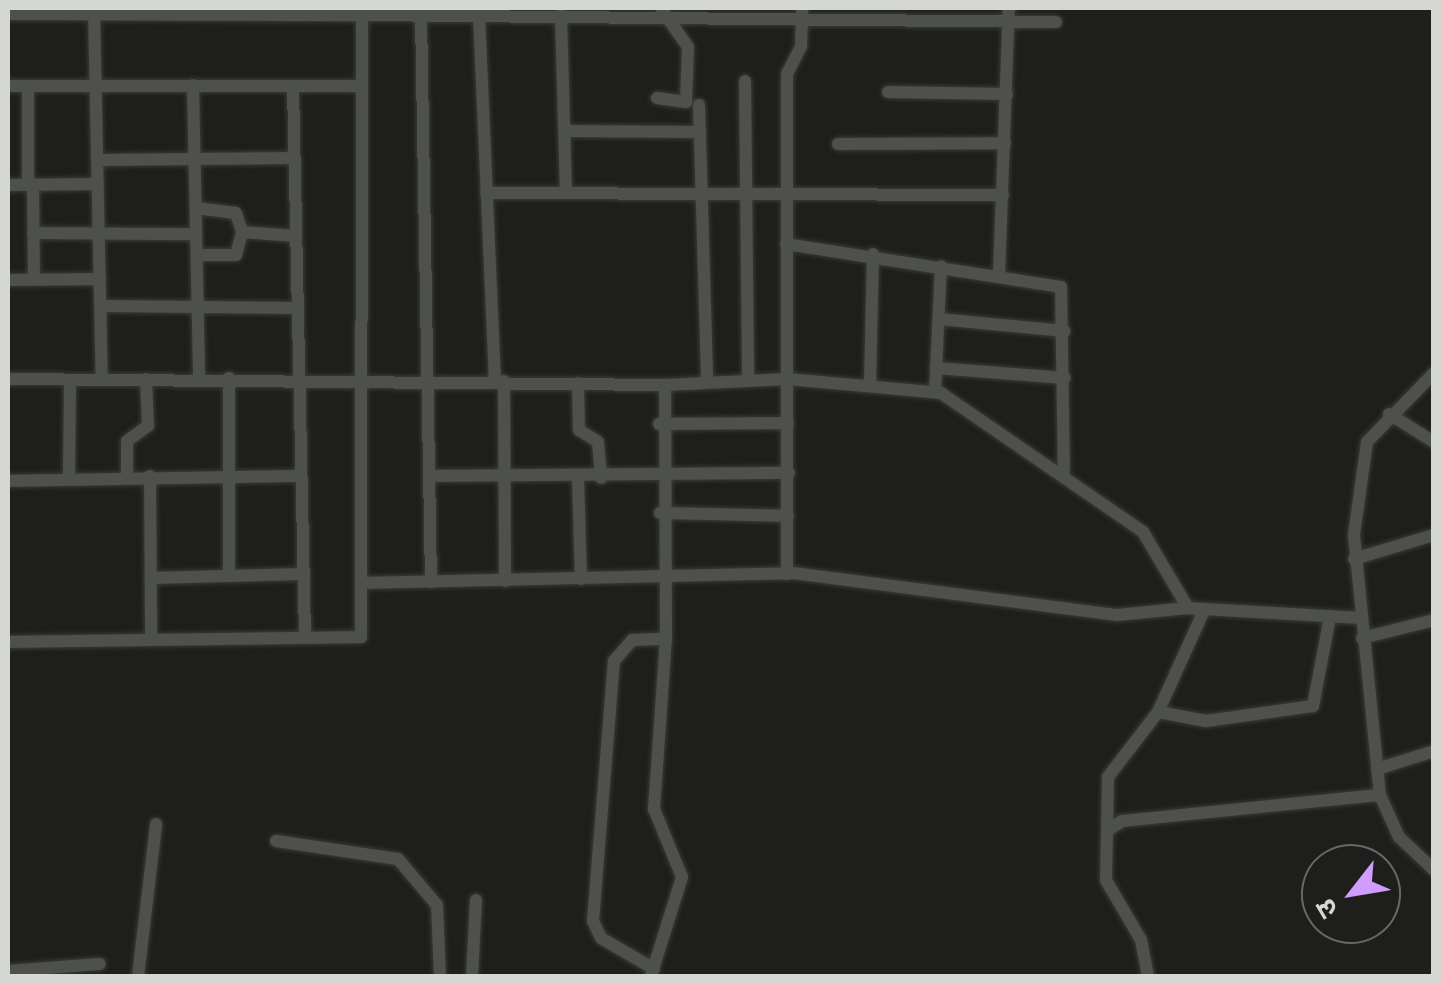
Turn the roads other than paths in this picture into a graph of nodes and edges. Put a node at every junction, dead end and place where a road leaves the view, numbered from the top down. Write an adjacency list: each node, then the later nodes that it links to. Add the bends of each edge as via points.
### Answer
1 (94, 11): 5 (street); 6 (street); 13 (street)
2 (582, 11): 3 (street); 10 (street)
3 (662, 11): 4 (street); 21 (street, via 688,47 686,102)
4 (802, 11): 7 (street); 36 (street, via 787,74)
5 (356, 12): 8 (street); 18 (street)
6 (8, 14)
7 (1009, 14): 11 (street); 20 (street)
8 (420, 15): 9 (street); 67 (street)
9 (478, 15): 10 (street); 37 (street)
10 (561, 15): 23 (street)
11 (1056, 22)
12 (745, 81): 34 (street)
13 (96, 84): 14 (street); 16 (street); 28 (street)
14 (193, 85): 17 (street); 29 (street)
15 (8, 86): 16 (street)
16 (28, 86): 30 (street)
17 (293, 86): 18 (street); 27 (street)
18 (362, 86): 63 (street)
19 (888, 92): 20 (street)
20 (1006, 94): 26 (street)
21 (657, 98)
22 (699, 104): 24 (street)
23 (565, 131): 24 (street); 35 (street)
24 (700, 132): 33 (street)
25 (838, 144): 26 (street)
26 (1005, 144): 38 (street)
27 (294, 158): 29 (street); 44 (street)
28 (98, 160): 29 (street); 31 (street)
29 (195, 160): 39 (street)
30 (30, 184): 31 (street); 32 (street); 42 (street)
31 (98, 184): 40 (street)
32 (8, 185)
33 (702, 188): 34 (street); 35 (street); 73 (street)
34 (746, 190): 36 (street); 71 (street)
35 (566, 191): 37 (street)
36 (785, 191): 38 (street); 45 (street)
37 (486, 192): 72 (street)
38 (1002, 196): 49 (street)
39 (196, 208): 41 (street, via 236,213); 43 (street)
40 (99, 231): 42 (street); 43 (street); 51 (street)
41 (242, 232): 44 (street); 47 (street, via 236,254)
42 (33, 233): 50 (street)
43 (196, 234): 47 (street)
44 (296, 236): 55 (street)
45 (786, 244): 46 (street); 68 (street)
46 (872, 254): 48 (street); 76 (street)
47 (196, 255): 54 (street)
48 (941, 266): 49 (street); 56 (street)
49 (999, 275): 57 (street, via 1060,287)
50 (34, 279): 51 (street); 52 (street)
51 (100, 279): 53 (street)
52 (8, 280)
53 (101, 306): 54 (street); 70 (street)
54 (198, 306): 55 (street); 60 (street)
55 (297, 308): 62 (street)
56 (938, 319): 57 (street); 58 (street)
57 (1064, 331): 64 (street)
58 (936, 368): 64 (street); 77 (street)
59 (1434, 372): 78 (street)
60 (199, 378): 61 (street); 66 (street)
61 (229, 378): 62 (street); 86 (street)
62 (298, 378): 63 (street); 87 (street)
63 (362, 378): 67 (street); 107 (street)
64 (1064, 378): 82 (street)
65 (8, 379): 69 (street)
66 (146, 379): 70 (street); 84 (street, via 148,426 127,441)
67 (430, 379): 72 (street); 88 (street)
68 (788, 379): 71 (street); 76 (street); 79 (street)
69 (70, 380): 70 (street); 90 (street)
70 (102, 380)
71 (748, 380): 73 (street)
72 (499, 381): 74 (street); 93 (street)
73 (706, 382): 75 (street)
74 (578, 383): 75 (street); 92 (street, via 580,430 598,442)
75 (665, 385): 80 (street)
76 (870, 386): 77 (street)
77 (936, 392): 82 (street)
78 (1389, 414): 81 (street); 98 (street, via 1367,442)
79 (788, 422): 80 (street); 83 (street)
80 (659, 424): 89 (street)
81 (1434, 442)
82 (1064, 471): 108 (street, via 1152,541)
83 (789, 473): 89 (street); 96 (street)
84 (127, 476): 85 (street); 90 (street)
85 (150, 476): 86 (street); 102 (street)
86 (229, 476): 87 (street); 101 (street)
87 (301, 476): 99 (street)
88 (430, 476): 93 (street); 106 (street)
89 (660, 477): 92 (street); 95 (street)
90 (68, 478): 94 (street)
91 (578, 478): 92 (street); 93 (street); 104 (street)
92 (600, 478)
93 (504, 479): 105 (street)
94 (8, 480)
95 (660, 514): 96 (street); 103 (street)
96 (788, 516): 100 (street)
97 (1434, 535): 98 (street)
98 (1354, 559): 111 (street)
99 (303, 574): 101 (street); 113 (street)
100 (787, 574): 103 (street); 108 (street, via 1116,616)
101 (229, 576): 102 (street)
102 (151, 578): 114 (street)
103 (662, 578): 104 (street); 116 (street)
104 (581, 579): 105 (street)
105 (505, 581): 106 (street)
106 (432, 582): 107 (street)
107 (362, 583): 113 (street, via 362,637)
108 (1188, 608): 109 (street)
109 (1202, 615): 110 (street); 118 (street)
110 (1330, 617): 111 (street); 118 (street, via 1313,706 1206,720)
111 (1359, 618): 115 (street)
112 (1434, 620): 115 (street)
113 (305, 637): 114 (street)
114 (151, 638): 117 (street)
115 (1362, 638): 120 (street)
116 (666, 639): 129 (street, via 654,808 682,877); 129 (street, via 632,640 614,661 593,921 600,938)
117 (8, 642)
118 (1158, 712): 123 (street, via 1108,777)
119 (1434, 750): 120 (street)
120 (1377, 769): 121 (street)
121 (1380, 795): 123 (street, via 1122,821); 125 (street, via 1399,837)
122 (156, 824): 130 (street)
123 (1107, 831): 133 (street, via 1106,880 1141,940)
124 (276, 841): 131 (street, via 398,859 437,905)
125 (1434, 870)
126 (476, 900): 132 (street)
127 (100, 964): 128 (street)
128 (8, 971)
129 (652, 973)
130 (138, 976)
131 (440, 976)
132 (472, 976)
133 (1148, 976)

